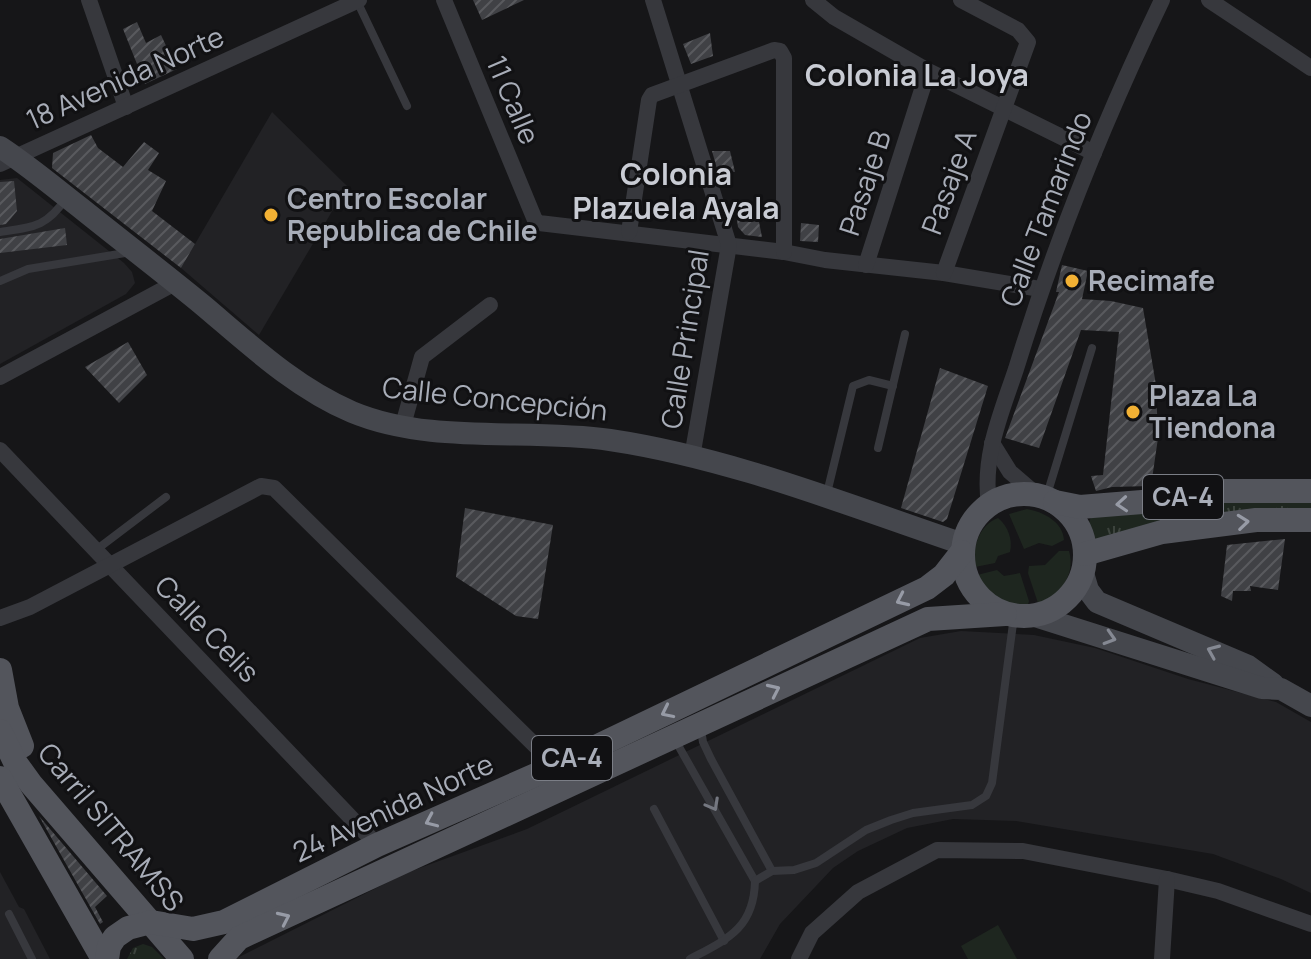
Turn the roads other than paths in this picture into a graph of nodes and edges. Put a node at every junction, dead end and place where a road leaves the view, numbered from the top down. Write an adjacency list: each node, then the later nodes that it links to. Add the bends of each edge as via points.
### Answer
1 (89, 0): 13 (street)
2 (358, 0): 12 (lane); 13 (street, 18 Avenida Norte)
3 (444, 0): 19 (street, 11 Calle, via 535,220)
4 (653, 0): 11 (street, Calle Principal)
5 (813, 0): 10 (street)
6 (961, 0): 14 (street, Pasaje A, via 1018,30 1028,42)
7 (1162, 0): 15 (street, Calle Tamarindo)
8 (1209, 0): 9 (street)
9 (1311, 68)
10 (928, 71): 14 (street); 23 (street, Pasaje B)
11 (679, 84): 19 (street, via 657,91 649,100); 20 (street, Calle Principal); 22 (street, via 780,51)
12 (407, 106)
13 (126, 107): 16 (street, 18 Avenida Norte)
14 (1003, 109): 15 (street); 24 (street, Pasaje A)
15 (1094, 153): 27 (street, Calle Tamarindo)
16 (5, 156): 17 (street, Calle Concepción)
17 (66, 197): 18 (lane, via 44,223); 21 (street, Calle Concepción)
18 (0, 232)
19 (629, 232): 20 (street)
20 (729, 245): 22 (street); 37 (street, Calle Principal)
21 (135, 251): 25 (lane, via 28,269); 26 (street, Calle Concepción)
22 (784, 252): 23 (street)
23 (866, 265): 24 (street)
24 (944, 273): 27 (street)
25 (0, 281)
26 (175, 283): 31 (street); 33 (street, Calle Concepción, via 274,365 322,397 353,412)
27 (1040, 289): 34 (street, Calle Tamarindo)
28 (490, 305): 33 (street, via 422,357)
29 (905, 334): 32 (lane)
30 (1092, 348): 41 (lane)
31 (0, 377)
32 (893, 386): 35 (lane); 40 (lane, via 869,380 853,386)
33 (403, 425): 37 (street, Calle Concepción, via 608,440)
34 (992, 443): 41 (street, via 1010,472); 42 (street, Calle Tamarindo, via 987,461)
35 (878, 448)
36 (0, 450): 45 (street, Calle Celis)
37 (692, 457): 40 (street, Calle Concepción)
38 (1311, 491): 41 (main road, CA-4, one-way to 41, via 1215,491 1080,507)
39 (166, 497): 45 (lane)
40 (826, 498): 44 (street, Calle Concepción)
41 (1046, 499): 42 (main road, CA-4, via 1012,495); 47 (main road, via 1077,524)
42 (989, 505): 44 (main road, CA-4, via 971,524)
43 (1311, 520): 47 (main road, CA-4, one-way to 43, via 1162,532 1256,520)
44 (962, 548): 48 (main road, via 975,593 988,606); 57 (main road, 24 Avenida Norte / CA-4, one-way to 57, via 944,575 927,588)
45 (96, 550): 46 (street, Calle Celis)
46 (109, 564): 49 (street); 57 (street, via 261,486 274,488); 62 (street, Calle Celis)
47 (1084, 564): 48 (main road, CA-4, via 1075,590 1062,604); 51 (street, one-way to 47, via 1248,666 1097,602 1088,590)
48 (1018, 615): 51 (street, one-way to 51, via 1262,688); 53 (main road, 24 Avenida Norte / CA-4, one-way to 48, via 928,619); 63 (lane, via 986,796 972,805 891,820 816,863)
49 (0, 618)
50 (0, 670): 59 (main road, via 17,737)
51 (1281, 689): 52 (street)
52 (1311, 706)
53 (700, 724): 55 (main road, 24 Avenida Norte / CA-4); 63 (lane, via 711,759)
54 (0, 731): 58 (main road, Carril SITRAMSS)
55 (674, 738): 65 (lane, one-way to 65); 75 (main road, 24 Avenida Norte / CA-4, one-way to 55, via 239,938)
56 (0, 758): 58 (main road)
57 (556, 766): 62 (main road, 24 Avenida Norte / CA-4, one-way to 62)
58 (11, 775): 59 (main road); 67 (main road, Carril SITRAMSS); 72 (main road, Carril SITRAMSS)
59 (51, 792): 67 (main road)
60 (0, 807): 71 (main road)
61 (654, 809): 69 (lane)
62 (377, 845): 67 (main road, 24 Avenida Norte / CA-4, via 224,922 193,929)
63 (772, 871): 65 (lane)
64 (1167, 879): 68 (street); 77 (street, via 1023,851 937,850 858,892 812,933); 78 (street)
65 (755, 881): 69 (lane, via 754,904 744,924)
66 (9, 914): 70 (lane)
67 (159, 923): 72 (main road, 24 Avenida Norte, via 128,928 115,937); 73 (main road, Carril SITRAMSS); 74 (main road)
68 (1311, 924)
69 (724, 941): 76 (lane)
70 (32, 959)
71 (88, 959)
72 (105, 959)
73 (182, 959)
74 (197, 959)
75 (220, 959)
76 (690, 959)
77 (799, 959)
78 (1162, 959)

